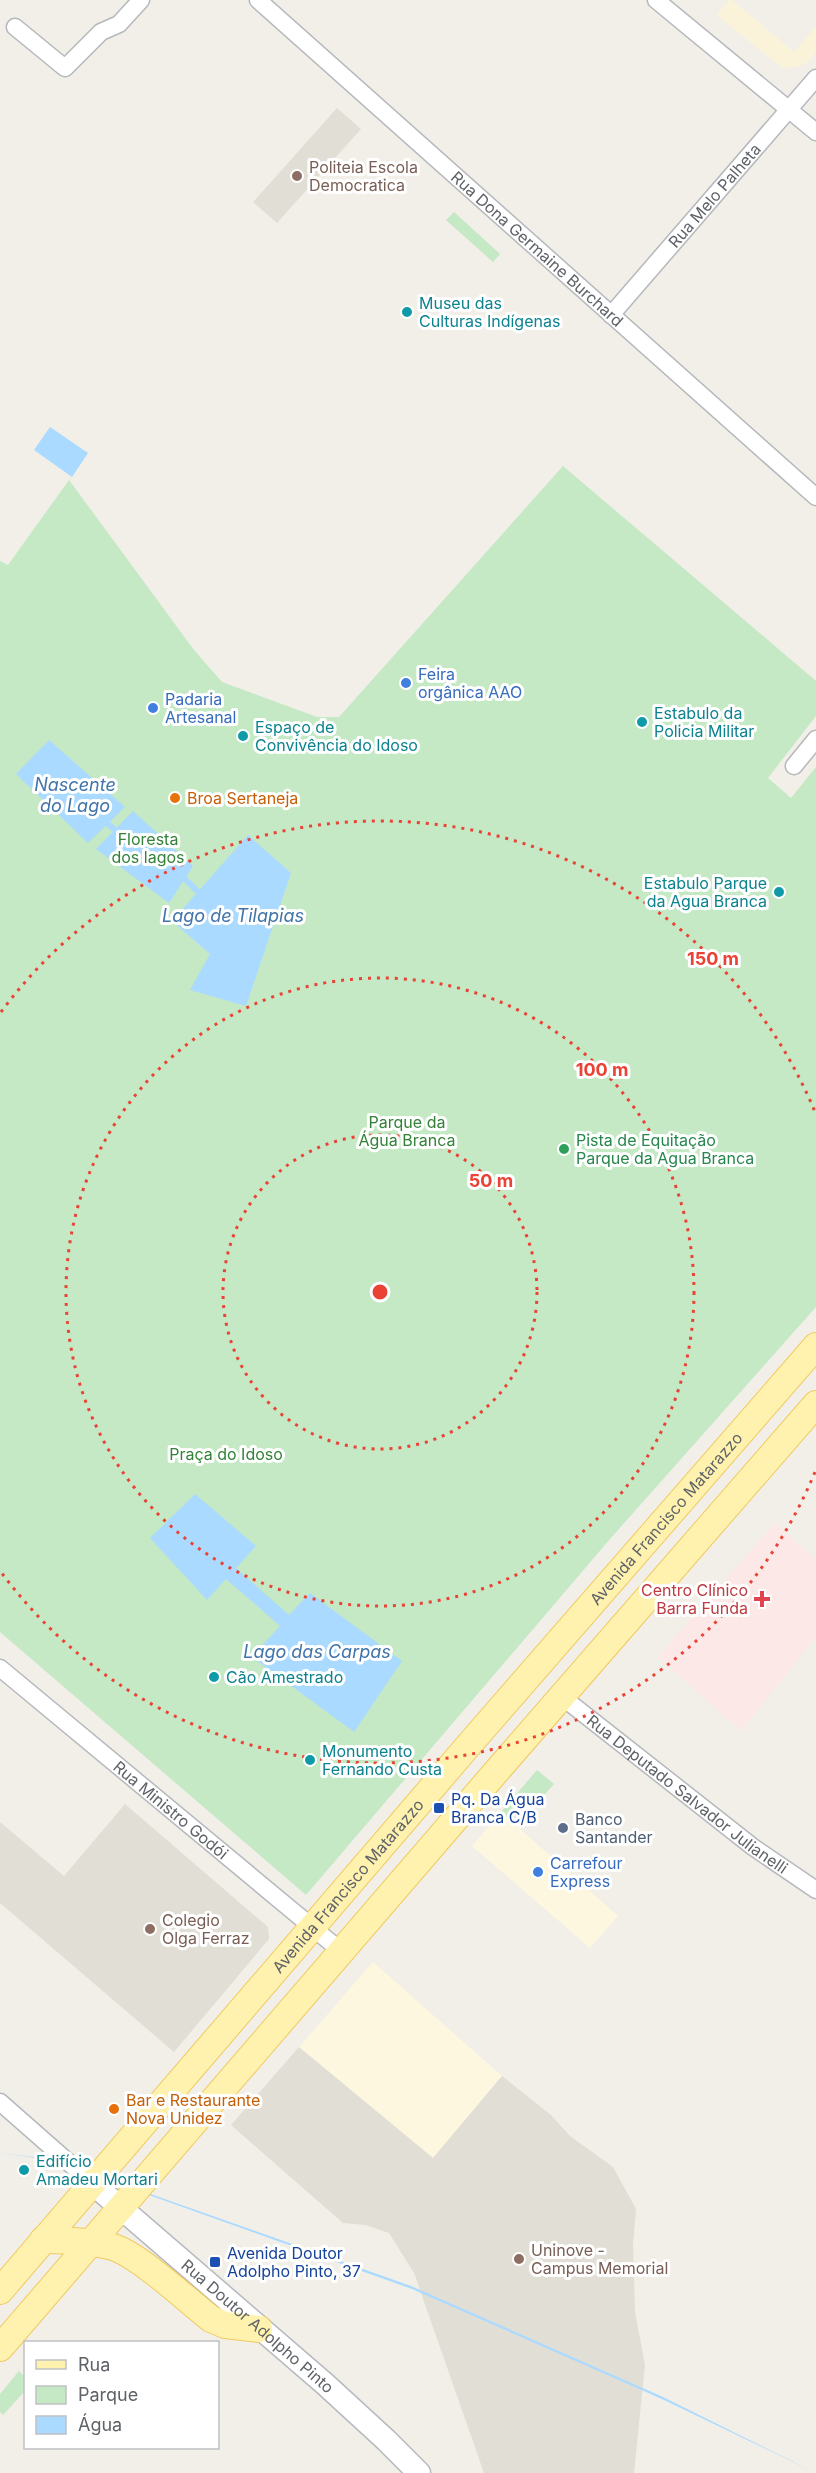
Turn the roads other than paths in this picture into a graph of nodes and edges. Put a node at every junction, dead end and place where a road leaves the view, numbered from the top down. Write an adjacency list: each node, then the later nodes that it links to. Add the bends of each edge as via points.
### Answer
1 (141, 0): 4 (street, via 119,24 101,32 65,68)
2 (258, 0): 8 (street, Rua Dona Germaine Burchard)
3 (656, 0): 6 (street)
4 (15, 27)
5 (816, 78): 6 (street, Rua Melo Palheta)
6 (789, 110): 7 (street); 8 (street, Rua Melo Palheta)
7 (816, 132)
8 (611, 315): 9 (street, Rua Dona Germaine Burchard)
9 (816, 497)
10 (816, 739): 11 (street)
11 (794, 766)
12 (816, 1346): 17 (main road, Avenida Francisco Matarazzo)
13 (816, 1404): 15 (main road)
14 (1, 1670): 17 (street, Rua Ministro Godói)
15 (561, 1696): 16 (street, Rua Deputado Salvador Julianelli, via 753,1847); 18 (main road)
16 (816, 1890)
17 (312, 1927): 18 (street, Rua Ministro Godói); 20 (main road, Avenida Francisco Matarazzo)
18 (341, 1951): 21 (main road)
19 (0, 2102): 20 (street)
20 (92, 2183): 21 (street, Rua Doutor Adolpho Pinto); 22 (main road, Avenida Francisco Matarazzo)
21 (121, 2207): 23 (main road); 25 (street, Rua Doutor Adolpho Pinto)
22 (43, 2240): 23 (main road); 24 (main road, Avenida Francisco Matarazzo)
23 (90, 2243): 25 (main road, via 115,2248 132,2257 211,2319 225,2325); 26 (main road)
24 (0, 2291)
25 (259, 2329): 27 (street, Rua Doutor Adolpho Pinto, via 334,2392)
26 (0, 2348)
27 (419, 2473)

